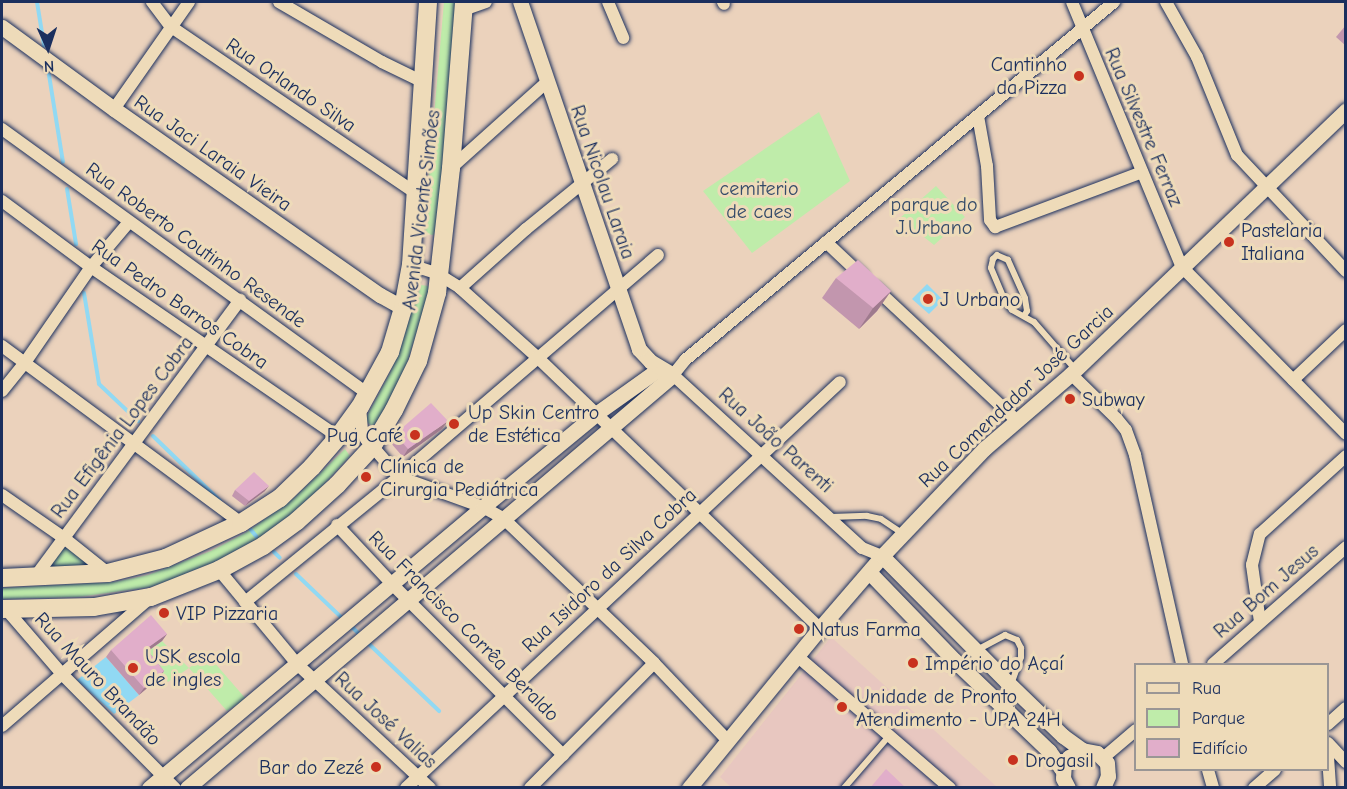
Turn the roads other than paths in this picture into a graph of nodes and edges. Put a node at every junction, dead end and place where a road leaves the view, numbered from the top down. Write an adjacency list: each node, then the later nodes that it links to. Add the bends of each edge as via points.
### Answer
1 (152, 2): 12 (street, Rua Orlando Silva)
2 (189, 2): 12 (street)
3 (279, 2): 16 (street)
4 (428, 2): 16 (main road, Avenida Vicente Simões)
5 (486, 2): 11 (street)
6 (520, 2): 17 (street, Rua Nicolau Laraia)
7 (608, 2): 15 (street)
8 (1072, 2): 14 (street, Rua Silvestre Ferraz)
9 (1114, 2): 14 (street)
10 (1166, 2): 26 (street, via 1197,57 1237,155)
11 (463, 6): 23 (main road, Avenida Vicente Simões)
12 (170, 26): 18 (street); 27 (street, Rua Orlando Silva)
13 (2, 27): 18 (street, Rua Jaci Laraia Vieira)
14 (1082, 30): 20 (street); 24 (street, Rua Silvestre Ferraz)
15 (623, 38)
16 (423, 82): 27 (main road, Avenida Vicente Simões)
17 (547, 82): 23 (street); 25 (street, Rua Nicolau Laraia)
18 (114, 109): 40 (street, Rua Jaci Laraia Vieira)
19 (1346, 110): 26 (street, Rua Comendador José Garcia)
20 (978, 116): 24 (street, via 992,226 999,228); 30 (street)
21 (2, 129): 29 (street, Rua Roberto Coutinho Resende)
22 (612, 159): 25 (street)
23 (451, 168): 36 (main road, Avenida Vicente Simões)
24 (1142, 172): 34 (street, Rua Silvestre Ferraz)
25 (581, 184): 37 (street); 38 (street, Rua Nicolau Laraia)
26 (1265, 187): 34 (street, Rua Comendador José Garcia); 35 (street)
27 (416, 194): 32 (main road, Avenida Vicente Simões)
28 (2, 201): 33 (street, Rua Pedro Barros Cobra)
29 (129, 222): 33 (street); 39 (street, Rua Roberto Coutinho Resende)
30 (826, 242): 47 (street, via 685,360); 54 (street)
31 (658, 255): 38 (street)
32 (411, 265): 36 (street); 40 (main road, Avenida Vicente Simões)
33 (91, 267): 44 (street, Rua Pedro Barros Cobra); 46 (street)
34 (1182, 267): 48 (street, Rua Comendador José Garcia); 49 (street)
35 (1346, 271)
36 (438, 274): 37 (street); 59 (main road, Avenida Vicente Simões, via 430,323 418,361)
37 (460, 288): 45 (street)
38 (617, 289): 45 (street); 47 (street, Rua Nicolau Laraia, via 639,349)
39 (240, 300): 44 (street, Rua Efigênia Lopes Cobra); 52 (street, Rua Roberto Coutinho Resende)
40 (403, 308): 52 (main road, Avenida Vicente Simões, via 390,352)
41 (1024, 316): 41 (lane, via 1005,301 991,268 997,255 1008,260 1025,298); 48 (lane, via 1034,322)
42 (1346, 330): 49 (street)
43 (2, 346): 46 (street)
44 (207, 348): 57 (street, Rua Pedro Barros Cobra); 58 (street, Rua Efigênia Lopes Cobra)
45 (537, 357): 53 (street); 62 (street)
46 (24, 363): 51 (street); 58 (street)
47 (666, 371): 53 (street); 55 (street); 60 (street, Rua João Parenti)
48 (1073, 372): 54 (street, Rua Comendador José Garcia); 91 (street, via 1118,419 1135,454)
49 (1293, 380): 56 (street)
50 (840, 382): 60 (street, Rua Isidoro da Silva Cobra)
51 (2, 391)
52 (364, 400): 57 (main road, Avenida Vicente Simões); 59 (street, via 362,430)
53 (597, 413): 55 (street); 64 (street)
54 (1016, 420): 70 (street, Rua Comendador José Garcia)
55 (611, 427): 65 (street); 67 (street)
56 (1346, 434)
57 (338, 437): 68 (main road, Avenida Vicente Simões, via 280,498)
58 (134, 444): 68 (street); 71 (street, Rua Efigênia Lopes Cobra)
59 (372, 447): 62 (street); 75 (main road, Avenida Vicente Simões, via 297,521 263,546)
60 (764, 455): 65 (street, Rua Isidoro da Silva Cobra); 66 (street, Rua João Parenti)
61 (1346, 456): 86 (street, via 1260,534 1252,565)
62 (399, 477): 64 (street); 69 (street)
63 (2, 495): 71 (street)
64 (483, 507): 67 (street); 80 (street)
65 (699, 512): 84 (street, Rua Isidoro da Silva Cobra); 87 (street)
66 (829, 517): 70 (lane, via 881,519); 73 (street, Rua João Parenti)
67 (503, 518): 82 (street); 84 (street)
68 (241, 523): 77 (main road, Avenida Vicente Simões, via 166,558)
69 (337, 525): 80 (street, Rua Francisco Corrêa Beraldo); 83 (street)
70 (903, 534): 74 (street, Rua Comendador José Garcia)
71 (64, 538): 77 (street); 78 (street, Rua Efigênia Lopes Cobra)
72 (1346, 547): 86 (street, Rua Bom Jesus)
73 (862, 548): 74 (street, Rua João Parenti); 76 (street)
74 (882, 556): 76 (street, Rua Comendador José Garcia); 88 (street)
75 (219, 570): 81 (main road, Avenida Vicente Simões); 83 (street, Rua José Valias)
76 (869, 572): 87 (street, Rua Comendador José Garcia); 116 (street, via 1049,751)
77 (108, 573): 78 (main road, Avenida Vicente Simões)
78 (35, 577): 79 (main road, Avenida Vicente Simões)
79 (2, 578)
80 (392, 584): 82 (street, Rua Francisco Corrêa Beraldo); 93 (street)
81 (151, 597): 85 (main road, Avenida Vicente Simões, via 94,607); 94 (street)
82 (409, 599): 95 (street); 97 (street, Rua Francisco Corrêa Beraldo)
83 (245, 602): 93 (street, Rua José Valias)
84 (596, 608): 90 (street); 97 (street, Rua Isidoro da Silva Cobra)
85 (4, 609): 94 (street, Rua Mauro Brandão)
86 (1260, 622): 92 (street, Rua Bom Jesus)
87 (820, 628): 89 (street, Rua Comendador José Garcia)
88 (975, 651): 96 (street); 96 (lane, via 1005,635 1017,640 1021,657)
89 (797, 656): 102 (street); 103 (street, Rua Comendador José Garcia)
90 (654, 663): 103 (street); 107 (street)
91 (1182, 663)
92 (1214, 663)
93 (297, 664): 95 (street, Rua José Valias); 105 (street)
94 (63, 674): 100 (street); 114 (street, Rua Mauro Brandão)
95 (316, 681): 110 (street); 115 (street, Rua José Valias)
96 (1011, 686): 106 (street)
97 (504, 694): 107 (street, Rua Francisco Corrêa Beraldo); 115 (street, Rua Isidoro da Silva Cobra)
98 (1346, 708): 99 (street)
99 (1329, 723)
100 (2, 726)
101 (1134, 732): 108 (street)
102 (890, 735): 125 (lane); 126 (street)
103 (727, 740): 124 (street, Rua Comendador José Garcia)
104 (1329, 744): 109 (street)
105 (197, 747): 110 (street); 114 (street)
106 (1083, 750): 108 (street); 116 (street, via 1069,757)
107 (563, 755): 123 (street)
108 (1103, 758): 117 (street)
109 (1346, 762)
110 (214, 765): 120 (street)
111 (1208, 771): 127 (street)
112 (1274, 771): 128 (street)
113 (1329, 771): 129 (street)
114 (163, 775): 118 (street); 119 (street, Rua Mauro Brandão)
115 (418, 776): 121 (street, Rua Isidoro da Silva Cobra); 122 (street, Rua José Valias)
116 (1064, 781)
117 (1108, 786)
118 (149, 788)
119 (175, 788)
120 (187, 788)
121 (406, 788)
122 (430, 788)
123 (530, 788)
124 (689, 788)
125 (844, 788)
126 (950, 788)
127 (1213, 788)
128 (1254, 788)
129 (1330, 788)

